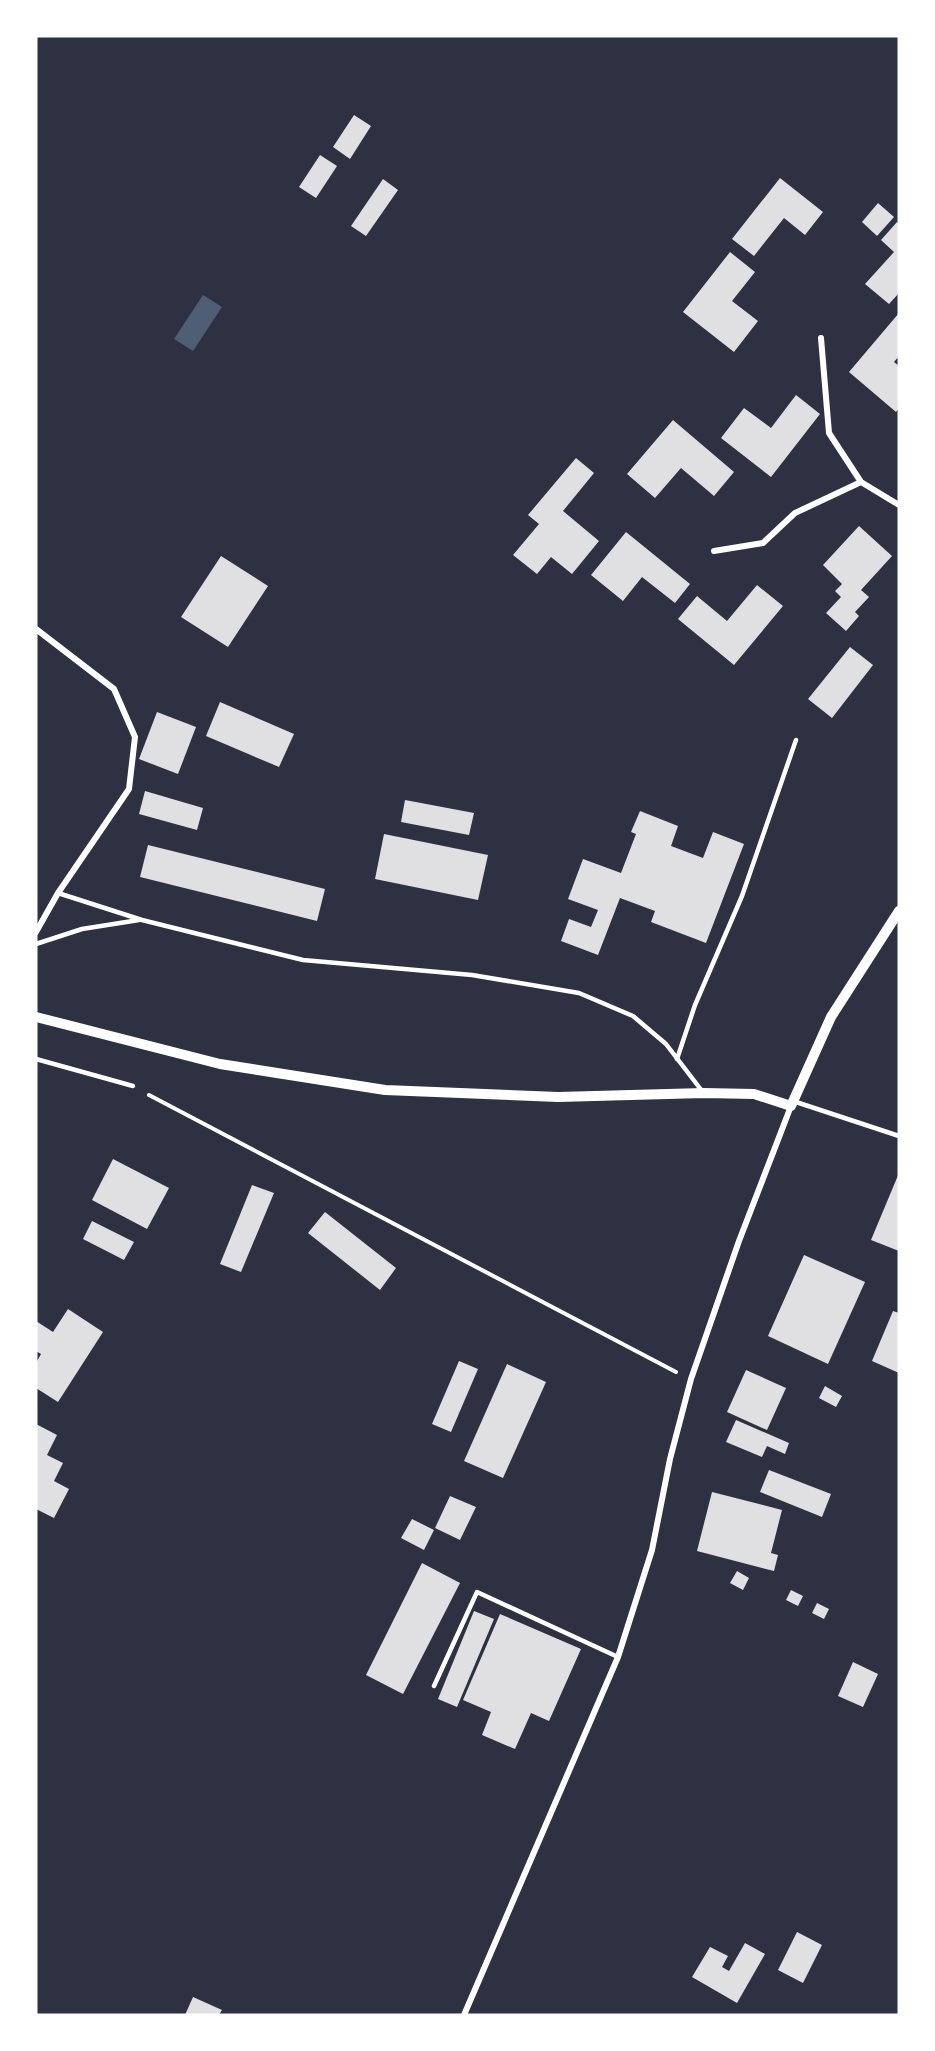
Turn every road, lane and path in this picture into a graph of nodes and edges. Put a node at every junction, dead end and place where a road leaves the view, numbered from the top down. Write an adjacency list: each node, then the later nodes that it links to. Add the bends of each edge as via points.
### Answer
1 (821, 338): 2 (street, via 829,433)
2 (861, 482): 3 (street); 4 (street, via 795,513 763,543)
3 (899, 506)
4 (714, 551)
5 (36, 629): 7 (street, via 114,689 135,737 129,789)
6 (796, 740): 14 (lane, via 742,896 695,1005)
7 (58, 893): 9 (lane); 10 (street)
8 (899, 911): 17 (street, via 831,1017)
9 (142, 920): 11 (lane, via 82,929); 14 (lane, via 303,960 472,975 579,993 633,1017 666,1044)
10 (36, 932)
11 (36, 944)
12 (36, 1017): 16 (street, via 220,1064 385,1090 558,1098)
13 (36, 1059): 15 (lane)
14 (677, 1059): 16 (lane)
15 (133, 1086): 19 (path)
16 (704, 1093): 17 (street, via 754,1094)
17 (792, 1104): 18 (lane); 19 (street)
18 (899, 1136)
19 (691, 1379): 20 (street, via 652,1550)
20 (618, 1657): 21 (lane, via 477,1592); 22 (street)
21 (434, 1686)
22 (464, 2015)

